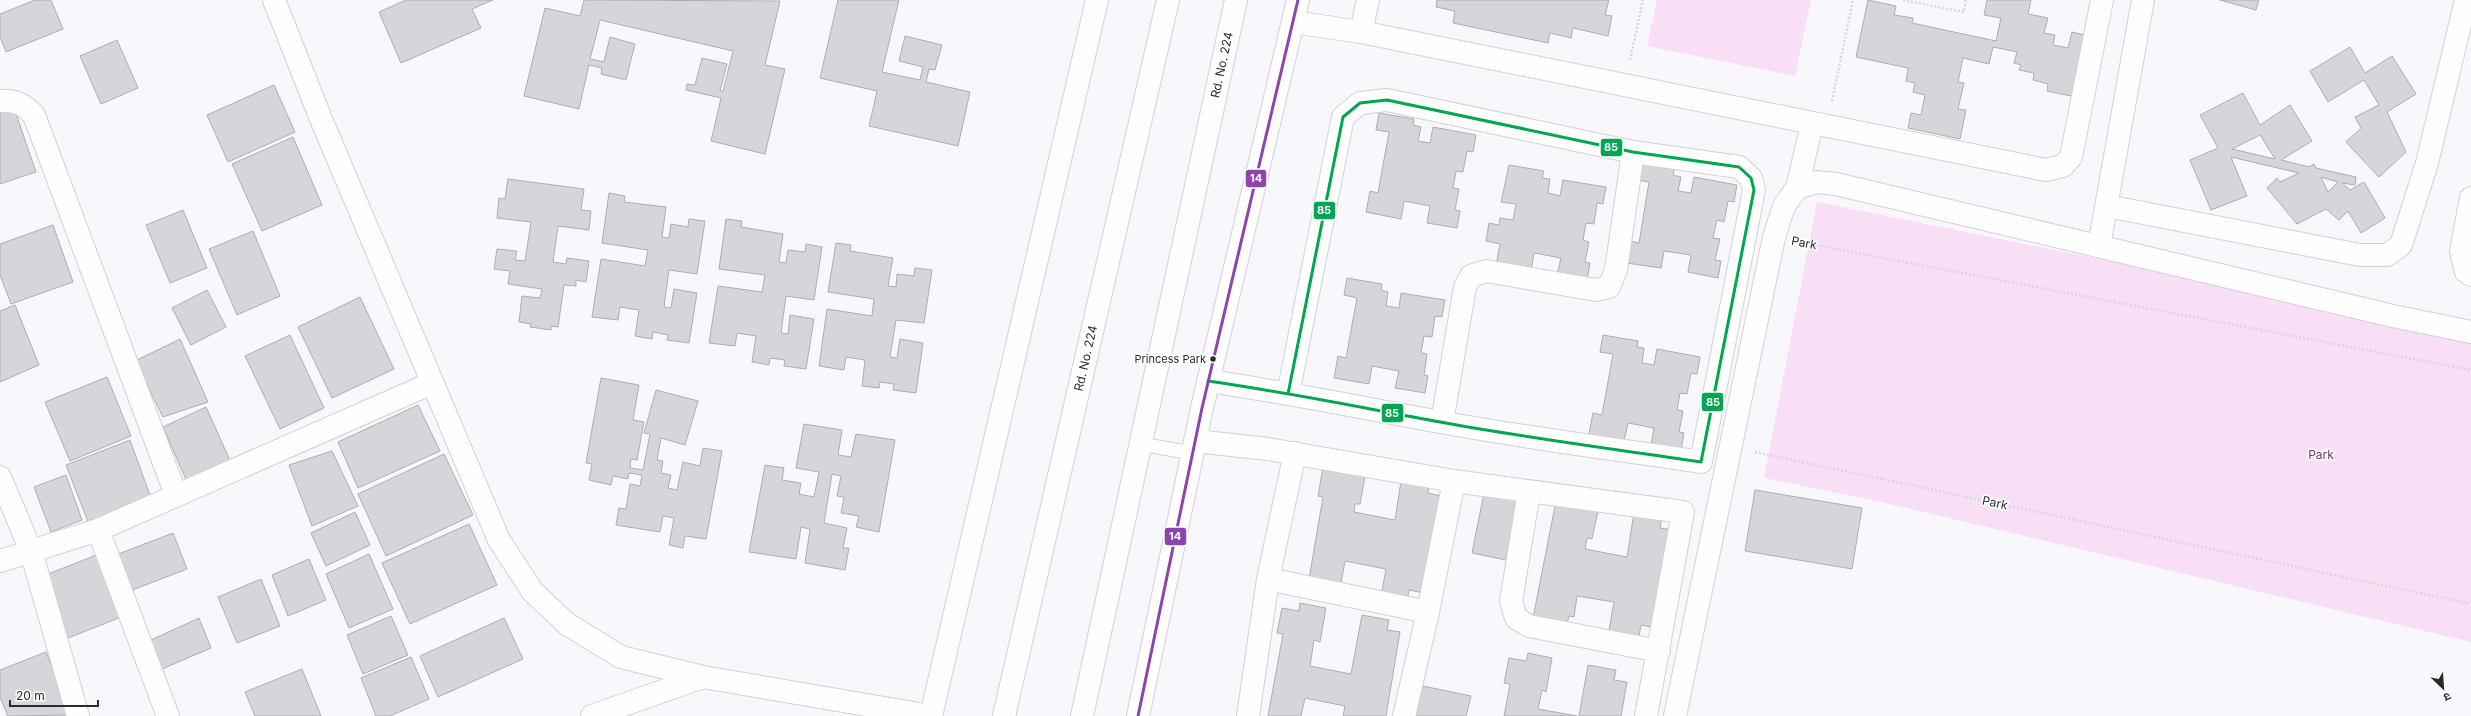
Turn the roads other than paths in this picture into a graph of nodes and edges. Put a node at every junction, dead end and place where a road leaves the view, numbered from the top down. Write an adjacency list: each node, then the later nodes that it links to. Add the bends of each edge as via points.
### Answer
1 (274, 0): 22 (street)
2 (1097, 0): 46 (street)
3 (1168, 0): 47 (street, Rd. No. 224)
4 (1236, 0): 25 (street, Rd. No. 224)
5 (1298, 0): 10 (street)
6 (1368, 0): 11 (street)
7 (2102, 0): 13 (street, via 2070,157 2063,166 2046,170)
8 (2143, 0): 17 (street)
9 (2466, 0): 17 (street, via 2427,163 2401,245 2387,255 2360,256)
10 (1293, 22): 11 (street); 21 (street)
11 (1361, 32): 13 (street)
12 (0, 101): 33 (street, via 24,104 34,115)
13 (1819, 125): 15 (street)
14 (1632, 152): 23 (street, via 1386,100 1360,103 1343,116); 24 (street, via 1616,270 1609,287 1596,290 1486,272 1471,276 1465,287); 29 (street, via 1739,167 1751,178 1754,190)
15 (1797, 188): 18 (street, via 1816,182 1836,184); 28 (street, via 1784,206 1774,237)
16 (2471, 198): 19 (street, via 2461,251 2466,272)
17 (2107, 206): 18 (street)
18 (2099, 246): 20 (street)
19 (2471, 275)
20 (2471, 332)
21 (1208, 381): 23 (street); 26 (street)
22 (432, 383): 33 (street); 42 (street, via 498,540 533,592 567,624 621,657)
23 (1288, 394): 24 (street)
24 (1442, 422): 29 (street)
25 (1141, 444): 26 (lane); 48 (street, Rd. No. 224)
26 (1193, 447): 27 (street, via 1241,445); 49 (street)
27 (1295, 453): 31 (street); 39 (street)
28 (1729, 456): 29 (street); 35 (street)
29 (1701, 462)
30 (0, 476): 37 (street)
31 (1454, 481): 32 (street); 40 (street)
32 (1529, 492): 34 (street); 41 (street, via 1511,601 1516,618 1529,626)
33 (176, 495): 36 (street)
34 (1683, 512): 35 (street); 41 (street)
35 (1716, 517): 53 (street)
36 (98, 530): 37 (street); 44 (street)
37 (31, 551): 38 (street); 43 (street)
38 (0, 561)
39 (1268, 579): 40 (street); 50 (street)
40 (1428, 612): 51 (street)
41 (1659, 651): 52 (street)
42 (703, 677): 45 (street); 46 (street)
43 (78, 716)
44 (168, 716)
45 (592, 716)
46 (931, 716)
47 (1004, 716)
48 (1082, 716)
49 (1138, 716)
50 (1248, 716)
51 (1404, 716)
52 (1646, 716)
53 (1675, 716)

